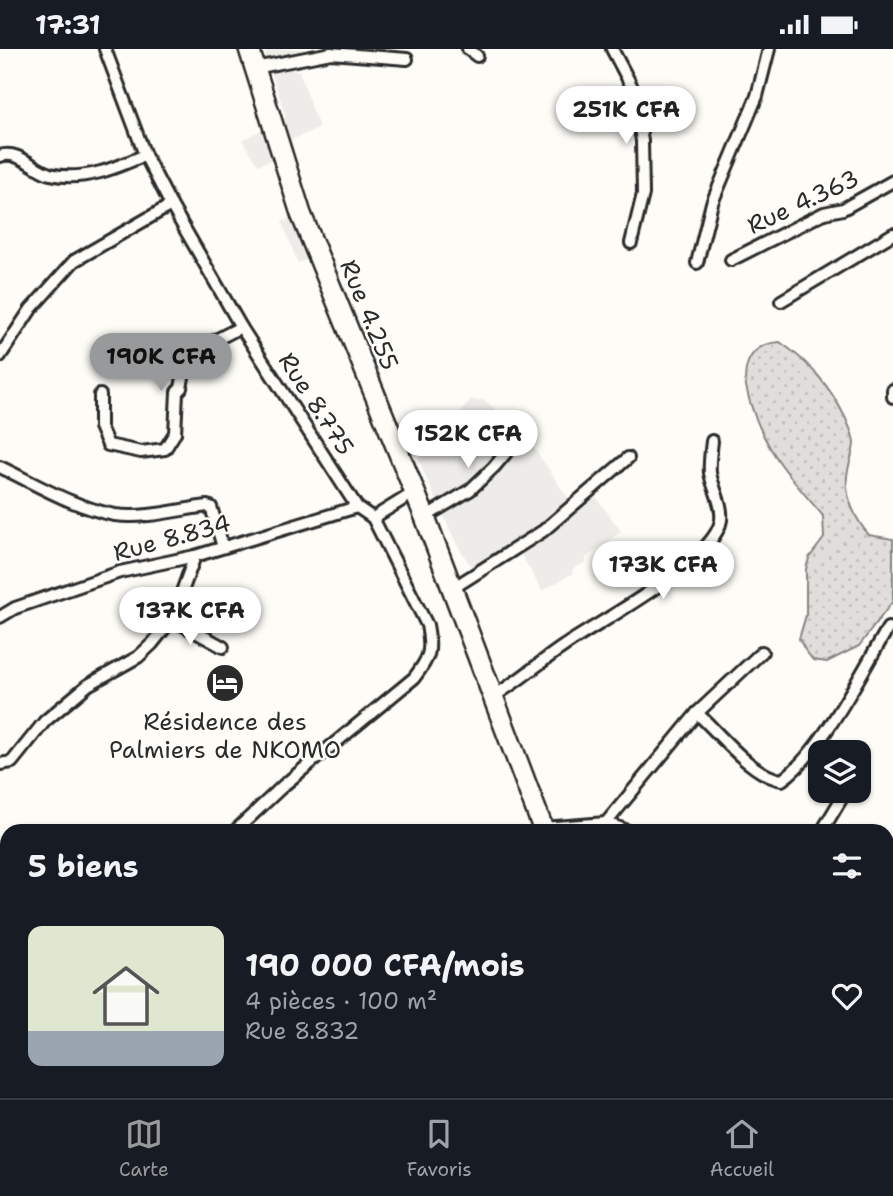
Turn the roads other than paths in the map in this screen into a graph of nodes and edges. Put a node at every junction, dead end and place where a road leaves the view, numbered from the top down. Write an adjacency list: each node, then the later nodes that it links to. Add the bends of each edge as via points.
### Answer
1 (105, 49): 7 (street, Rue 8.775)
2 (249, 49): 6 (highway, Rue 4.255)
3 (612, 49): 12 (street, via 631,85 642,141 643,194)
4 (769, 49): 14 (street, via 757,96 712,203)
5 (407, 59): 6 (street, via 331,53)
6 (255, 68): 25 (highway, Rue 4.255, via 301,214)
7 (145, 155): 8 (street, via 117,168 62,175 47,173 13,154); 10 (street, Rue 8.775)
8 (0, 156)
9 (893, 181): 13 (street, Rue 4.363)
10 (171, 205): 16 (street, Rue 8.775); 17 (street, via 74,261 31,309)
11 (893, 235): 15 (street)
12 (631, 243)
13 (731, 260)
14 (697, 263)
15 (781, 301)
16 (241, 327): 19 (street, via 191,355 177,392 175,433 165,449 141,451 108,445 100,427); 26 (street, Rue 8.775)
17 (0, 356)
18 (893, 390): 20 (street)
19 (100, 395)
20 (893, 397)
21 (521, 435): 27 (street, via 470,490)
22 (712, 441): 37 (street, via 710,472 721,520 716,535 672,577)
23 (628, 458): 31 (street, via 543,531)
24 (0, 467): 29 (street, via 89,508 115,515 211,507)
25 (415, 492): 27 (highway, Rue 4.255); 28 (street)
26 (357, 507): 28 (street, Rue 8.775); 29 (street, Rue 8.834)
27 (425, 517): 31 (highway, Rue 4.255)
28 (373, 518): 42 (street, Rue 8.775, via 427,625 429,658 414,678)
29 (223, 547): 30 (street, Rue 8.834)
30 (195, 556): 32 (street, Rue 8.834, via 120,572); 33 (street)
31 (453, 589): 37 (highway, Rue 4.255)
32 (0, 617)
33 (172, 619): 35 (street); 39 (street, via 138,657 88,685 45,721 12,762)
34 (888, 628): 38 (street, via 812,750 782,780 758,771)
35 (223, 647)
36 (762, 652): 38 (street)
37 (494, 696): 43 (highway, Rue 4.255)
38 (697, 713): 41 (street)
39 (0, 764)
40 (839, 803): 45 (street)
41 (606, 823): 44 (street)
42 (242, 824)
43 (541, 824)
44 (597, 824)
45 (826, 824)

